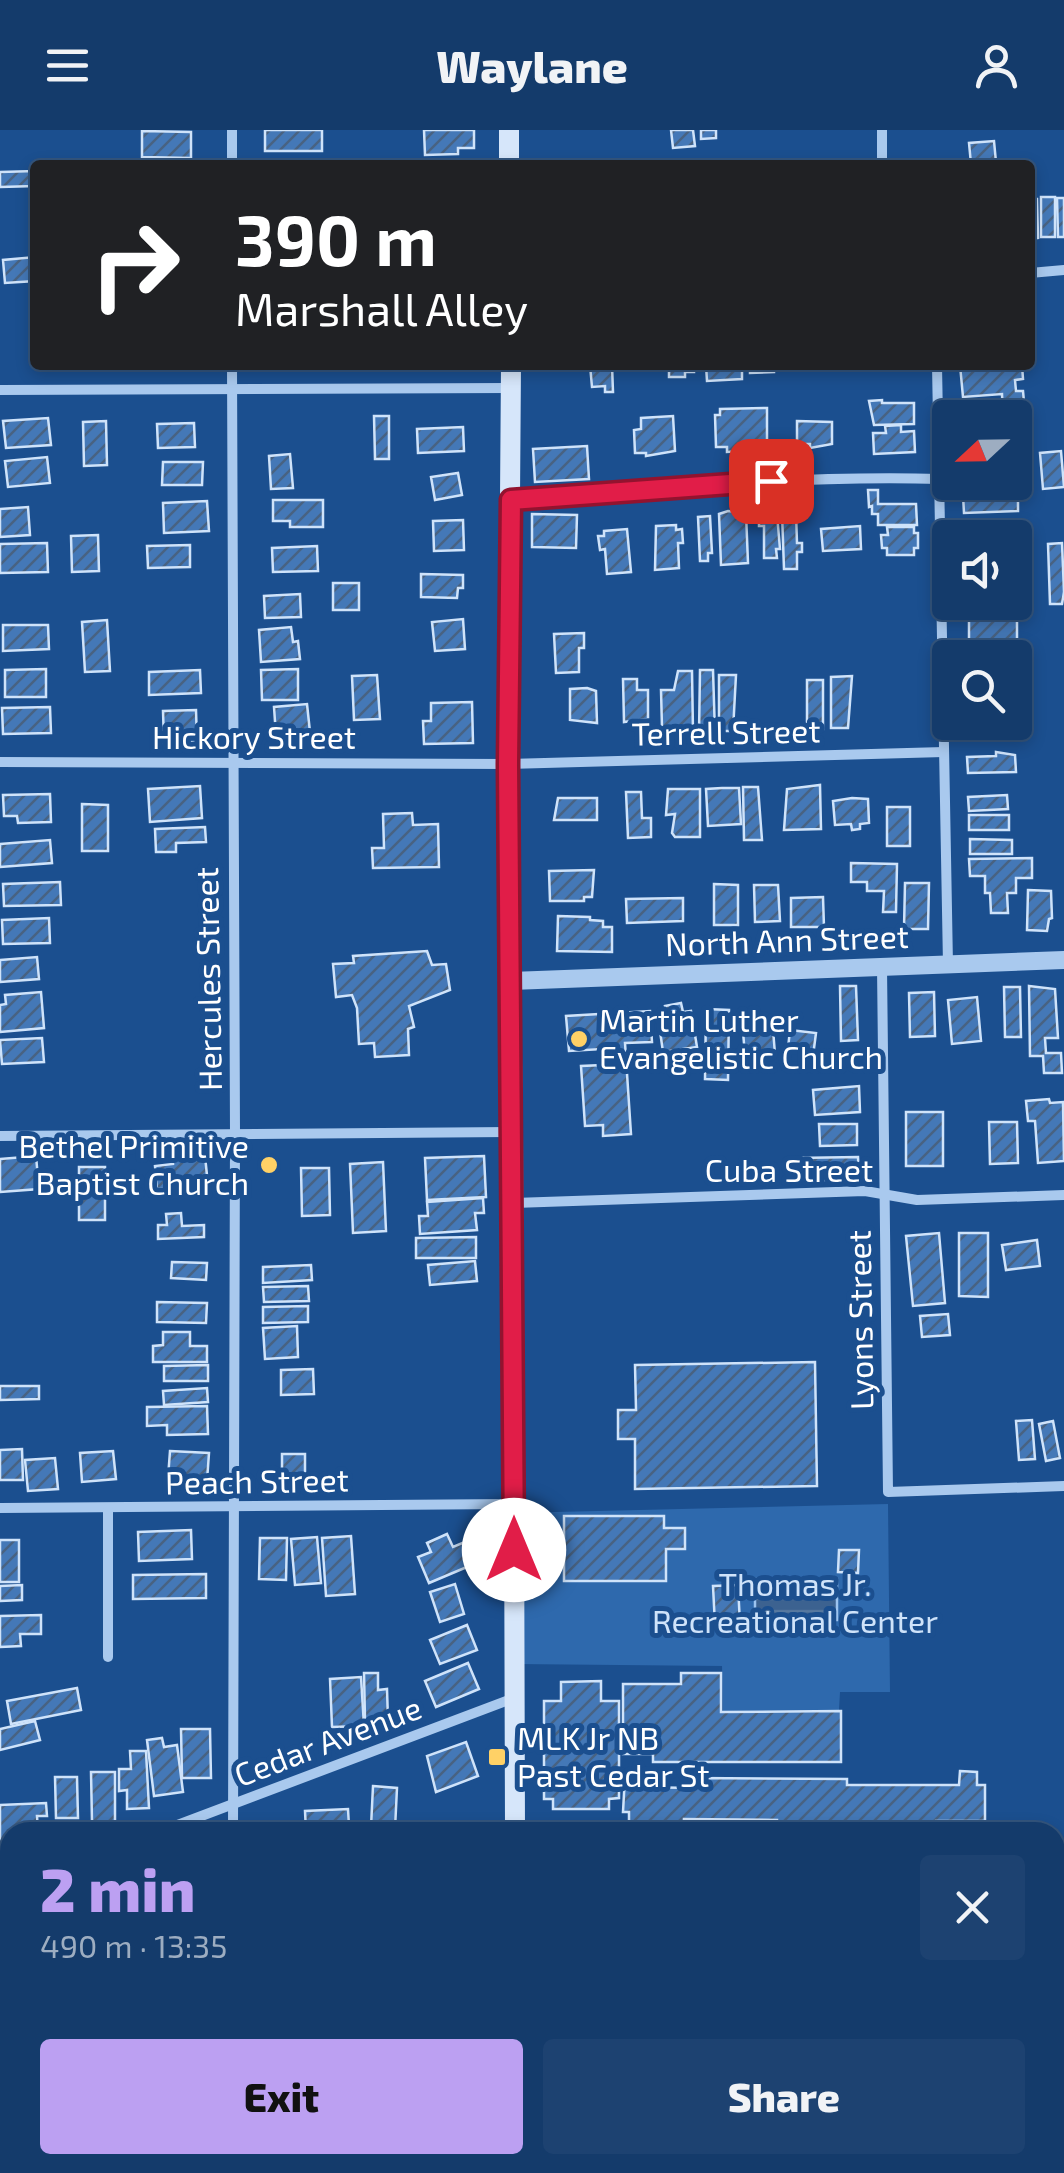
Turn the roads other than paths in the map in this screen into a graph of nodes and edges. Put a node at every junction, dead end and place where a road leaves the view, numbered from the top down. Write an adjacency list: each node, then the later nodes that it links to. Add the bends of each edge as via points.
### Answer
1 (232, 130): 4 (street)
2 (508, 130): 5 (main road)
3 (882, 130): 6 (street)
4 (232, 160)
5 (509, 160)
6 (882, 160)
7 (1064, 270): 8 (street)
8 (1035, 272)
9 (232, 370): 13 (street, Hercules Street)
10 (511, 370): 12 (main road)
11 (938, 370): 15 (street)
12 (512, 388): 13 (street); 17 (main road)
13 (232, 389): 14 (street); 21 (street, Hercules Street)
14 (0, 390)
15 (939, 400)
16 (932, 480): 17 (street, via 738,483)
17 (511, 500): 22 (main road)
18 (940, 500): 19 (street)
19 (944, 752): 22 (street, Terrell Street); 24 (street)
20 (0, 762): 21 (street, Hickory Street)
21 (232, 762): 22 (street, Hickory Street); 28 (street, Hercules Street)
22 (508, 764): 26 (main road)
23 (1064, 960): 24 (street, North Ann Street)
24 (948, 964): 25 (street, North Ann Street)
25 (882, 967): 26 (street, North Ann Street); 30 (street, Lyons Street)
26 (512, 981): 27 (main road)
27 (513, 1132): 28 (street); 32 (main road)
28 (235, 1134): 29 (street); 37 (street, Hercules Street)
29 (0, 1136)
30 (885, 1194): 31 (street, Cuba Street, via 917,1200); 32 (street, Cuba Street); 33 (street, Lyons Street, via 888,1492)
31 (1064, 1195)
32 (514, 1202): 34 (main road)
33 (1064, 1486)
34 (514, 1504): 37 (street, Peach Street); 39 (main road)
35 (0, 1508): 36 (street, Peach Street)
36 (108, 1508): 37 (street, Peach Street); 38 (street)
37 (232, 1508): 40 (street, Hercules Street)
38 (108, 1656)
39 (515, 1697): 40 (street, Cedar Avenue); 43 (main road)
40 (232, 1805): 41 (street, Cedar Avenue); 42 (street, Hercules Street)
41 (186, 1822)
42 (233, 1822)
43 (515, 1822)

